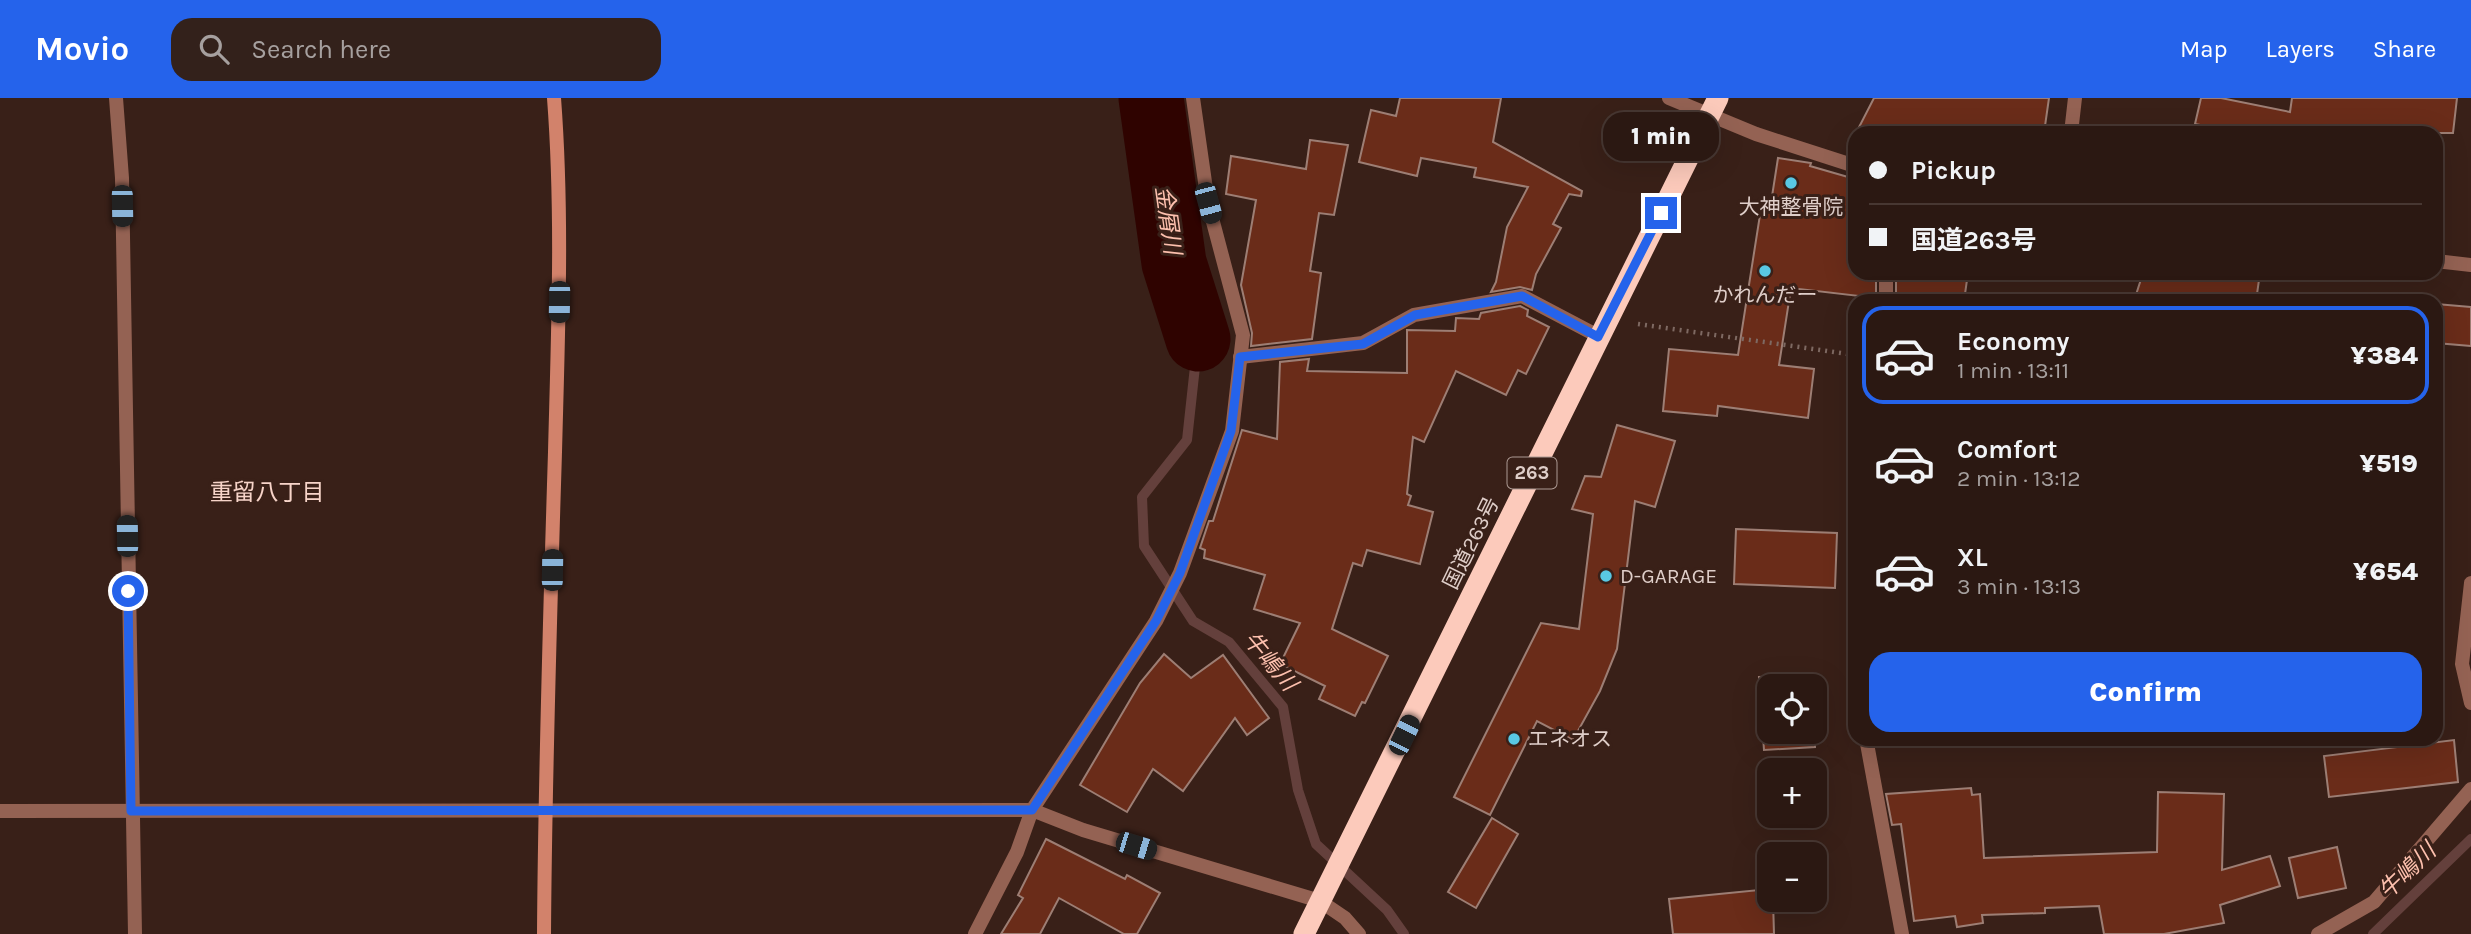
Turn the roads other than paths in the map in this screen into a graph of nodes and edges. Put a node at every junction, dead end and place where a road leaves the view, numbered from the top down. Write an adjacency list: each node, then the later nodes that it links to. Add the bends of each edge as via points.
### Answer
1 (116, 98): 19 (street, via 122,178)
2 (554, 98): 20 (street, via 559,275)
3 (1193, 98): 12 (street, via 1208,203 1243,335)
4 (1669, 98): 6 (street)
5 (2075, 98): 7 (street)
6 (1714, 106): 8 (street, via 1756,134); 11 (highway, 国道263号 / 263)
7 (2072, 126)
8 (1848, 164)
9 (2443, 262): 10 (street)
10 (2471, 265)
11 (1598, 337): 12 (street, via 1522,296 1415,315 1363,344); 21 (highway, 国道263号 / 263)
12 (1240, 357): 17 (street, via 1231,431 1180,573 1156,621)
13 (2471, 583): 14 (street, via 2462,664)
14 (2471, 704)
15 (1867, 746): 27 (street)
16 (2471, 789): 28 (street, via 2374,902)
17 (1032, 810): 20 (street); 21 (street, via 1083,830); 24 (street, via 1017,852)
18 (0, 811): 19 (street)
19 (131, 811): 20 (street); 22 (street)
20 (545, 811): 23 (street)
21 (1320, 901): 25 (highway, 国道263号 / 263); 26 (street)
22 (135, 934)
23 (544, 934)
24 (975, 934)
25 (1304, 934)
26 (1359, 934)
27 (1902, 934)
28 (2318, 934)

